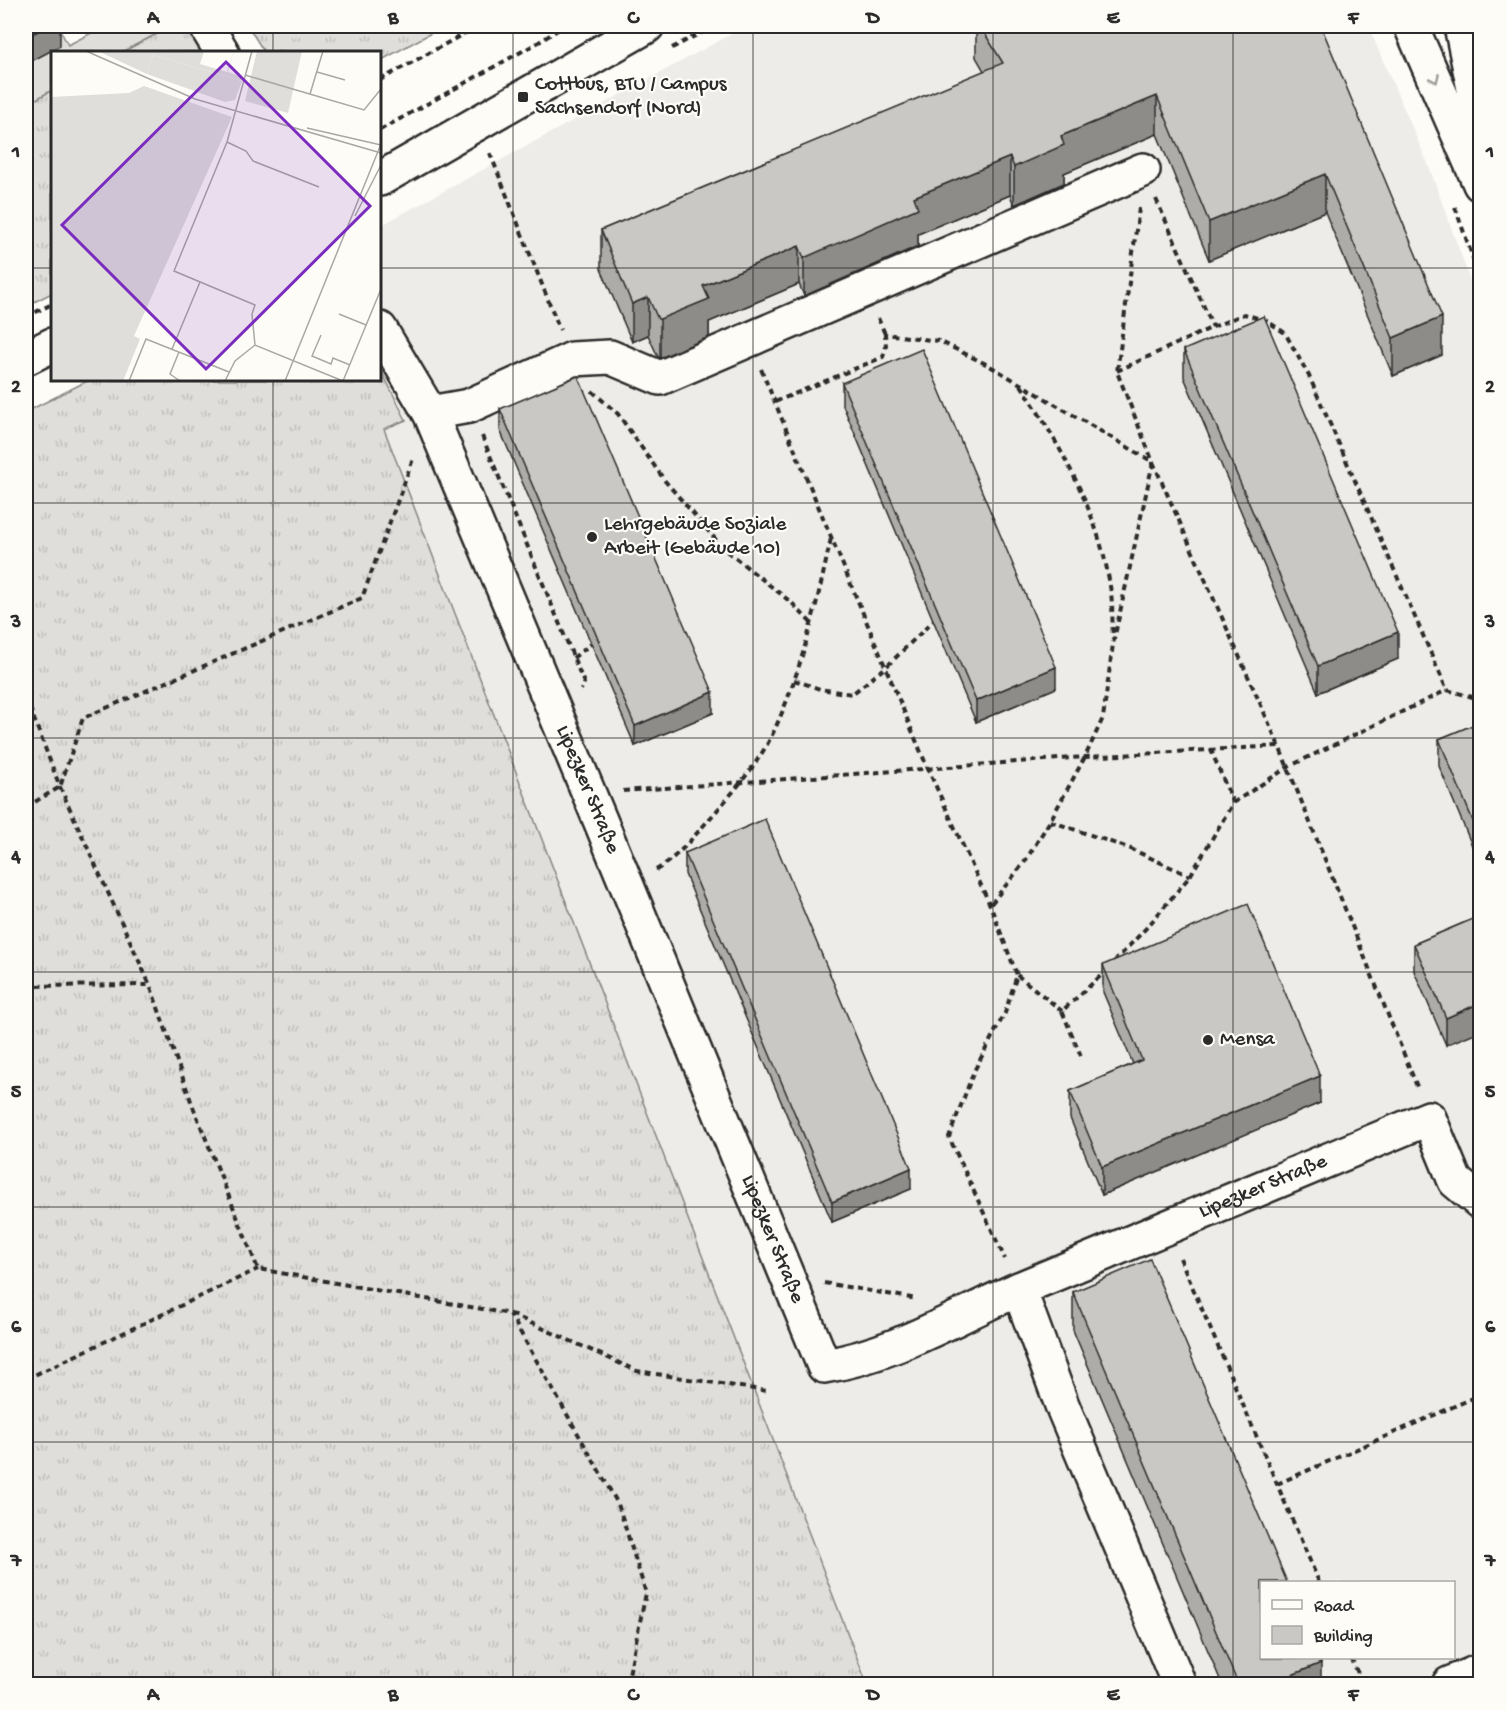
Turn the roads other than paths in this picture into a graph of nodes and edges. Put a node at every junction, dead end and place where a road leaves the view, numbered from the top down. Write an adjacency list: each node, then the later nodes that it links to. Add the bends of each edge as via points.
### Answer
1 (206, 26): 7 (main road)
2 (636, 26): 6 (main road)
3 (647, 26): 6 (main road)
4 (1411, 26): 11 (main road, one-way to 11)
5 (1461, 26): 8 (main road)
6 (606, 48): 10 (main road)
7 (221, 51)
8 (1480, 118)
9 (1143, 170): 15 (main road, via 660,378 609,357 572,359 469,405)
10 (381, 178)
11 (1480, 184)
12 (381, 331): 15 (main road)
13 (51, 346): 14 (main road)
14 (26, 358)
15 (429, 413): 17 (main road, Lipezker Straße, via 824,1366 898,1346)
16 (1480, 1202): 17 (main road, Lipezker Straße, via 1455,1181 1429,1118)
17 (1019, 1289): 19 (main road, via 1062,1405)
18 (1480, 1671): 20 (main road)
19 (1179, 1684)
20 (1449, 1684)

